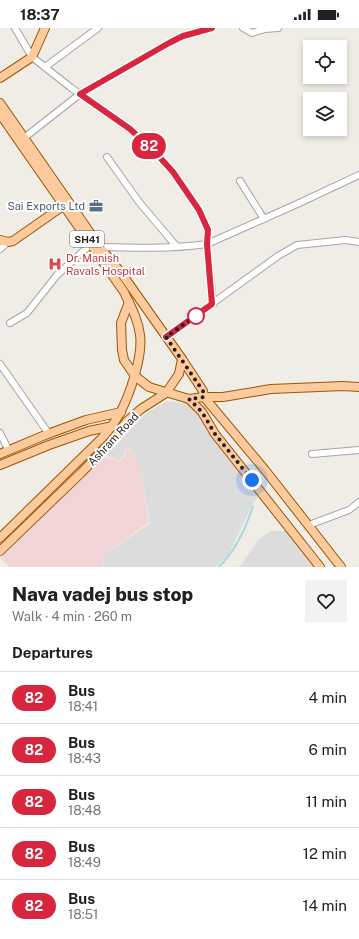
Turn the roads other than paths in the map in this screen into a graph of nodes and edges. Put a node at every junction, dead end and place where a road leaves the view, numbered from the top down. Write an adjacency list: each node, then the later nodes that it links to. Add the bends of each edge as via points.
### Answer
1 (15, 28): 7 (street)
2 (45, 28): 7 (main road)
3 (98, 28): 8 (street)
4 (212, 28): 10 (street, via 183,36)
5 (243, 28): 6 (street, via 252,33 265,28)
6 (278, 28)
7 (32, 56): 8 (street); 9 (main road)
8 (45, 67): 10 (street)
9 (0, 78)
10 (80, 94): 13 (street); 22 (street, via 130,129 173,172 199,210 208,230)
11 (0, 103): 13 (main road)
12 (0, 114): 17 (main road, Ashram Road / SH41)
13 (24, 138): 23 (main road)
14 (107, 157): 24 (street, via 139,202)
15 (359, 175): 18 (street)
16 (240, 181): 18 (street)
17 (63, 206): 19 (main road, via 18,238); 21 (main road, Ashram Road / SH41)
18 (264, 219): 22 (street)
19 (4, 241): 25 (street)
20 (359, 242): 27 (street, via 346,240 297,245)
21 (90, 244): 26 (main road, Ashram Road / SH41); 28 (street, via 57,274 27,313)
22 (207, 244): 24 (street); 27 (street)
23 (100, 247): 24 (street); 29 (main road)
24 (177, 247)
25 (0, 249)
26 (129, 302): 34 (main road, Ashram Road / SH41, via 137,318 141,337); 34 (main road, via 121,323 122,350 124,360)
27 (212, 304): 29 (street)
28 (10, 323)
29 (166, 337): 30 (main road)
30 (182, 359): 37 (main road, Ashram Road, via 179,374); 38 (main road)
31 (0, 364): 32 (street)
32 (6, 372): 33 (street); 44 (street)
33 (0, 376)
34 (135, 376): 37 (main road, via 149,387); 40 (main road, Ashram Road / SH41)
35 (359, 382): 38 (main road, via 270,384)
36 (359, 387): 38 (main road, via 271,389 223,397)
37 (166, 393): 39 (main road); 41 (main road, Ashram Road)
38 (204, 394): 39 (main road); 51 (main road)
39 (189, 399): 54 (main road, via 202,412 215,434)
40 (121, 412): 42 (main road, Ashram Road / SH41); 44 (main road, via 86,420)
41 (127, 421): 42 (main road); 53 (main road, Ashram Road, via 81,473)
42 (112, 426): 49 (main road, via 89,431); 52 (main road, Ashram Road / SH41)
43 (0, 433): 46 (street)
44 (49, 434): 46 (main road)
45 (359, 450): 48 (street)
46 (9, 451): 47 (main road)
47 (0, 454)
48 (312, 454)
49 (0, 465)
50 (359, 502): 51 (street, via 349,510)
51 (309, 525): 55 (main road)
52 (0, 538)
53 (0, 551)
54 (320, 567)
55 (341, 567)

